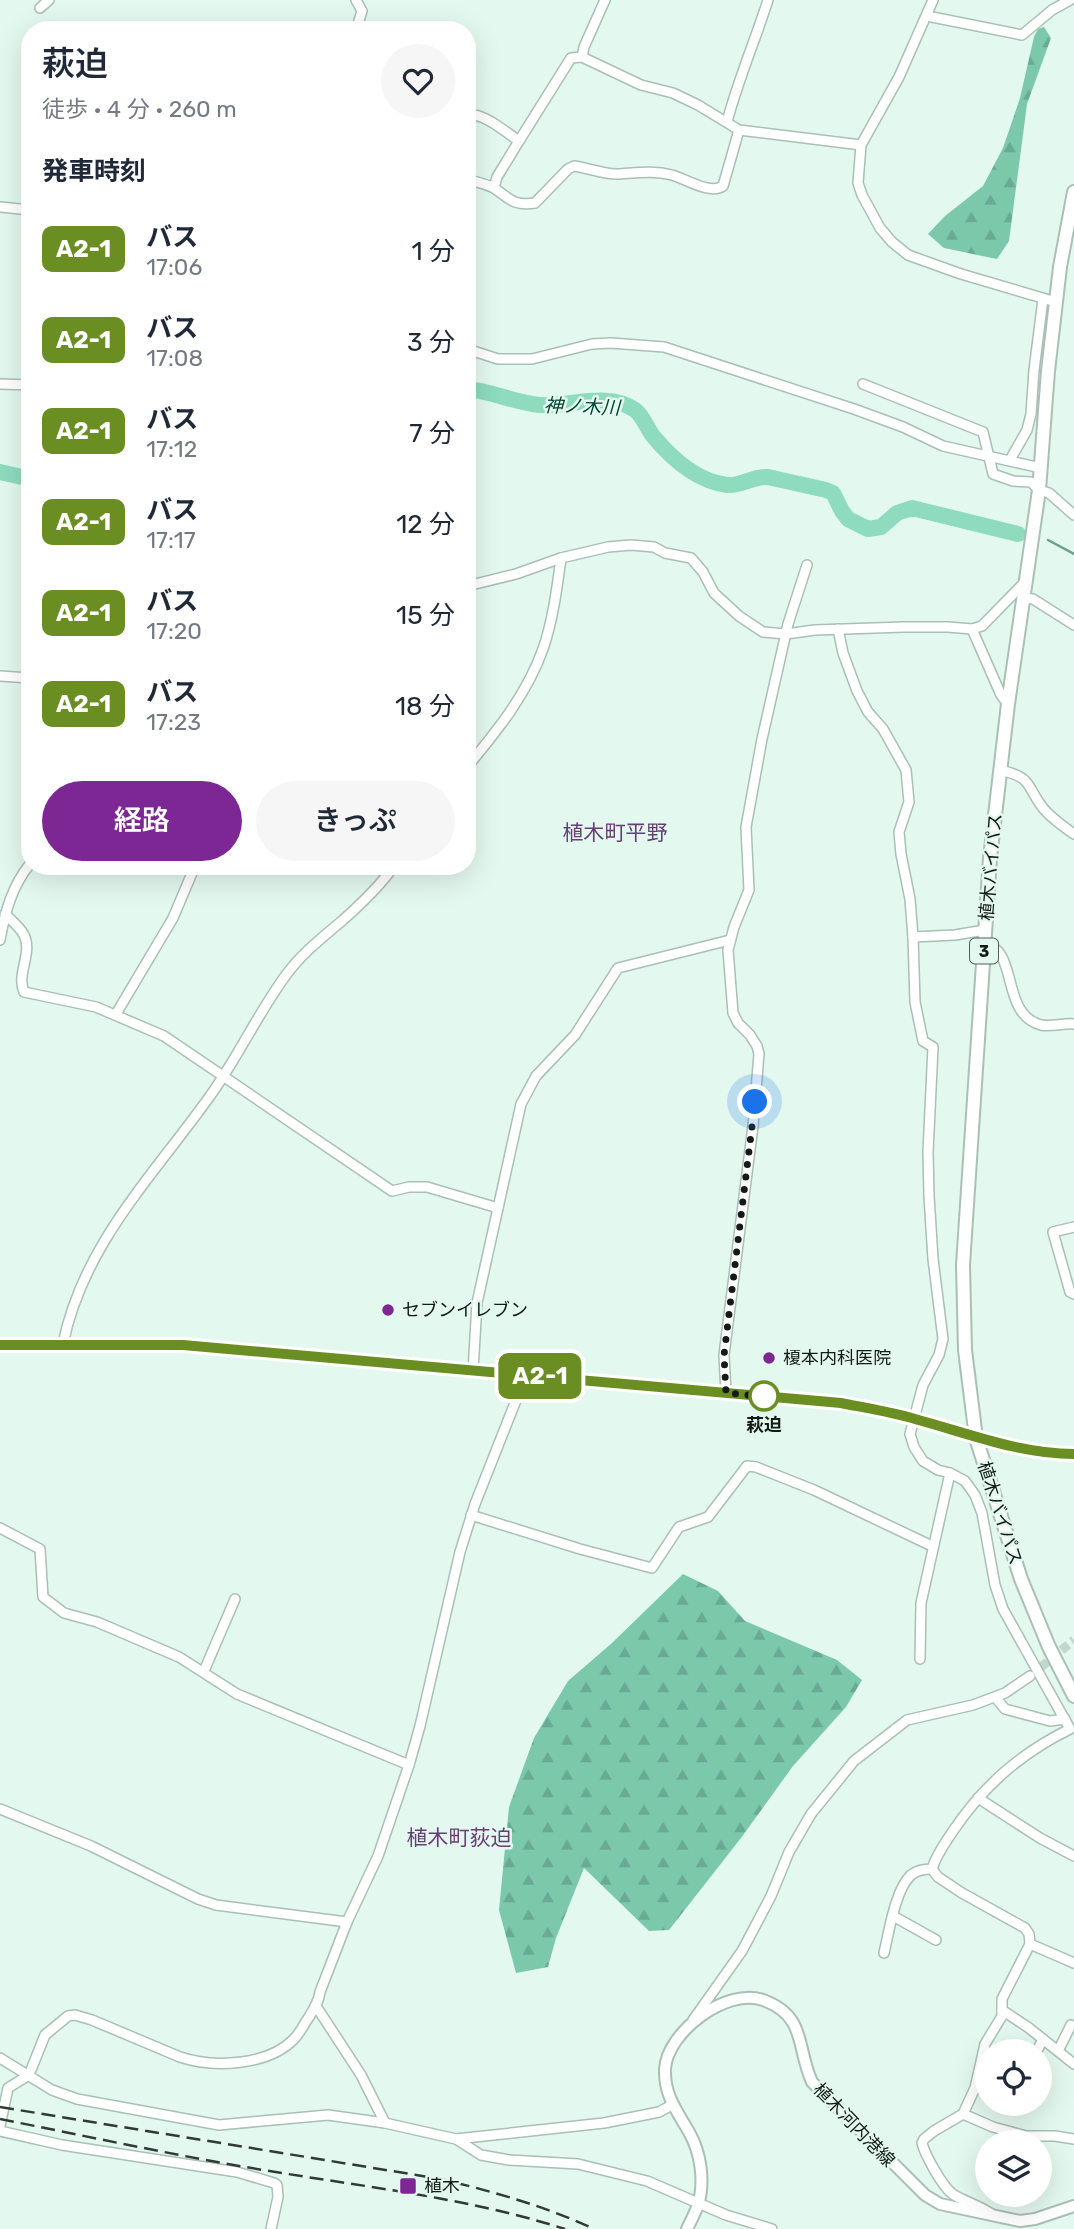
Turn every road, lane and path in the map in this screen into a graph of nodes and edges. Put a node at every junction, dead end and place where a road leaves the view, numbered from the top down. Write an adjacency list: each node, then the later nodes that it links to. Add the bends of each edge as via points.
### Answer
1 (49, 0): 7 (street)
2 (356, 0): 9 (street, via 362,10)
3 (606, 0): 10 (street)
4 (768, 0): 12 (street)
5 (933, 0): 8 (street)
6 (1070, 0): 8 (street, via 1022,35)
7 (40, 8)
8 (926, 16): 15 (street)
9 (359, 21)
10 (582, 57): 12 (street, via 641,85 673,93); 14 (street, via 571,58)
11 (476, 115): 14 (street)
12 (727, 122): 13 (street)
13 (739, 130): 15 (street); 17 (street, via 723,186 718,189 669,174 614,174 573,166 535,203 517,203)
14 (519, 141): 17 (street)
15 (861, 145): 21 (street, via 858,183 892,242 922,261)
16 (476, 182): 17 (street)
17 (494, 188)
18 (1074, 192): 21 (highway, 植木バイパス / 3)
19 (0, 207): 20 (street)
20 (21, 208)
21 (1049, 300): 27 (street, via 1034,370 1031,414); 28 (highway, 植木バイパス / 3)
22 (476, 352): 26 (street, via 498,359 532,359 611,342 664,347 855,409 943,446)
23 (0, 384): 25 (street)
24 (863, 384): 26 (street, via 983,432)
25 (21, 385)
26 (989, 455): 27 (street); 29 (street, via 993,474 1031,482)
27 (1010, 460): 28 (street)
28 (1041, 468): 29 (highway, 植木バイパス / 3)
29 (1040, 490): 30 (street); 33 (highway, 植木バイパス / 3)
30 (1074, 515)
31 (561, 558): 34 (street); 39 (street, via 631,545 691,558 714,593 739,616 763,632); 43 (street, via 556,600 539,660 515,706)
32 (807, 565): 39 (street)
33 (1026, 581): 35 (highway, 植木バイパス / 3); 38 (street, via 982,626)
34 (476, 584)
35 (1024, 598): 36 (street); 42 (highway, 植木バイパス / 3)
36 (1074, 625)
37 (838, 629): 38 (street); 39 (street); 51 (street, via 857,691 906,770 909,802 899,832)
38 (972, 629): 42 (street)
39 (786, 634): 53 (street, via 746,827 749,890)
40 (0, 676): 41 (street)
41 (21, 677)
42 (1008, 704): 44 (highway, 植木バイパス / 3)
43 (476, 756)
44 (1000, 770): 45 (street, via 1029,782 1045,811); 50 (highway, 植木バイパス / 3)
45 (1074, 834)
46 (22, 875): 49 (street)
47 (191, 875): 55 (street, via 173,918)
48 (386, 875): 57 (street, via 286,974)
49 (5, 914): 52 (street); 55 (street, via 26,937 20,984 24,992)
50 (985, 930): 51 (street); 54 (highway, 植木バイパス / 3)
51 (913, 937): 66 (street, via 915,1002 923,1041 933,1047 929,1196 943,1339)
52 (0, 940)
53 (730, 940): 58 (street, via 618,968 575,1035 536,1076 521,1104); 65 (street, via 733,1013 759,1054 724,1355)
54 (985, 944): 56 (street, via 1000,953 1023,1016 1044,1026); 67 (highway, 植木バイパス / 3, via 964,1265 964,1350)
55 (116, 1014): 57 (street, via 164,1036)
56 (1074, 1024)
57 (223, 1077): 58 (street, via 392,1191 427,1187); 61 (street, via 104,1240 69,1314)
58 (498, 1208): 63 (street, via 477,1303)
59 (1074, 1227): 60 (street, via 1053,1232)
60 (1074, 1294)
61 (63, 1344): 62 (main road); 63 (main road, via 183,1345)
62 (0, 1345)
63 (473, 1371): 64 (main road)
64 (526, 1375): 65 (main road); 70 (street)
65 (726, 1393): 66 (main road, via 841,1403)
66 (913, 1418): 67 (main road); 69 (street, via 910,1434 918,1454 938,1470)
67 (976, 1438): 68 (main road); 77 (highway, 植木バイパス / 3, via 1021,1579)
68 (1074, 1454)
69 (950, 1473): 72 (street); 79 (street, via 965,1481 975,1495 1003,1609)
70 (471, 1515): 72 (street, via 652,1568 678,1527 708,1517 747,1466 814,1490); 81 (street)
71 (0, 1528): 75 (street, via 40,1549 43,1597 64,1614 97,1622)
72 (932, 1546): 74 (street, via 921,1603)
73 (235, 1599): 75 (street)
74 (920, 1659)
75 (204, 1671): 81 (street, via 237,1694)
76 (1031, 1676): 78 (street)
77 (1074, 1696)
78 (995, 1697): 79 (street, via 1005,1709 1050,1721); 94 (street, via 907,1720 854,1761 811,1814 742,1951)
79 (1065, 1719): 80 (street)
80 (1072, 1733): 82 (street, via 1023,1755)
81 (409, 1765): 87 (street, via 378,1856)
82 (978, 1798): 84 (street); 85 (street)
83 (0, 1809): 87 (street, via 92,1846 216,1905)
84 (1074, 1856)
85 (932, 1868): 86 (street, via 913,1873 907,1880); 89 (street, via 962,1893 1025,1928)
86 (893, 1916): 88 (street); 90 (street)
87 (347, 1922): 92 (street)
88 (936, 1940)
89 (1030, 1944): 91 (street); 93 (street, via 1002,1999)
90 (884, 1953)
91 (1074, 1963)
92 (316, 2006): 101 (street, via 293,2040 280,2050 217,2064 193,2062 92,2020 68,2016 45,2035); 104 (street, via 361,2075)
93 (1002, 2010): 96 (street); 103 (street, via 985,2045 975,2088)
94 (692, 2022): 102 (main road, 植木河内港線, via 665,2066); 110 (main road, 植木河内港線, via 741,1997 760,1998 777,2006 790,2016 798,2032 812,2081 902,2174 940,2204)
95 (1071, 2025): 98 (street)
96 (1043, 2039)
97 (1052, 2046): 98 (street)
98 (1058, 2051): 100 (street)
99 (0, 2058): 101 (street)
100 (1074, 2064)
101 (29, 2075): 104 (street, via 52,2090 77,2098 219,2125 328,2115); 105 (street, via 8,2088)
102 (672, 2105): 106 (street, via 604,2123); 108 (main road, 植木河内港線, via 698,2152)
103 (963, 2114): 107 (street, via 1026,2136); 110 (street, via 924,2138 923,2147 951,2193)
104 (385, 2123): 106 (street)
105 (0, 2129): 111 (street, via 62,2144 237,2172 274,2183 278,2197)
106 (456, 2139): 108 (street, via 481,2155 578,2164 647,2181)
107 (1074, 2139)
108 (698, 2204): 112 (main road, 植木河内港線); 113 (street)
109 (1074, 2206): 110 (main road, 植木河内港線, via 1030,2220)
110 (995, 2216)
111 (271, 2229)
112 (687, 2229)
113 (772, 2229)

